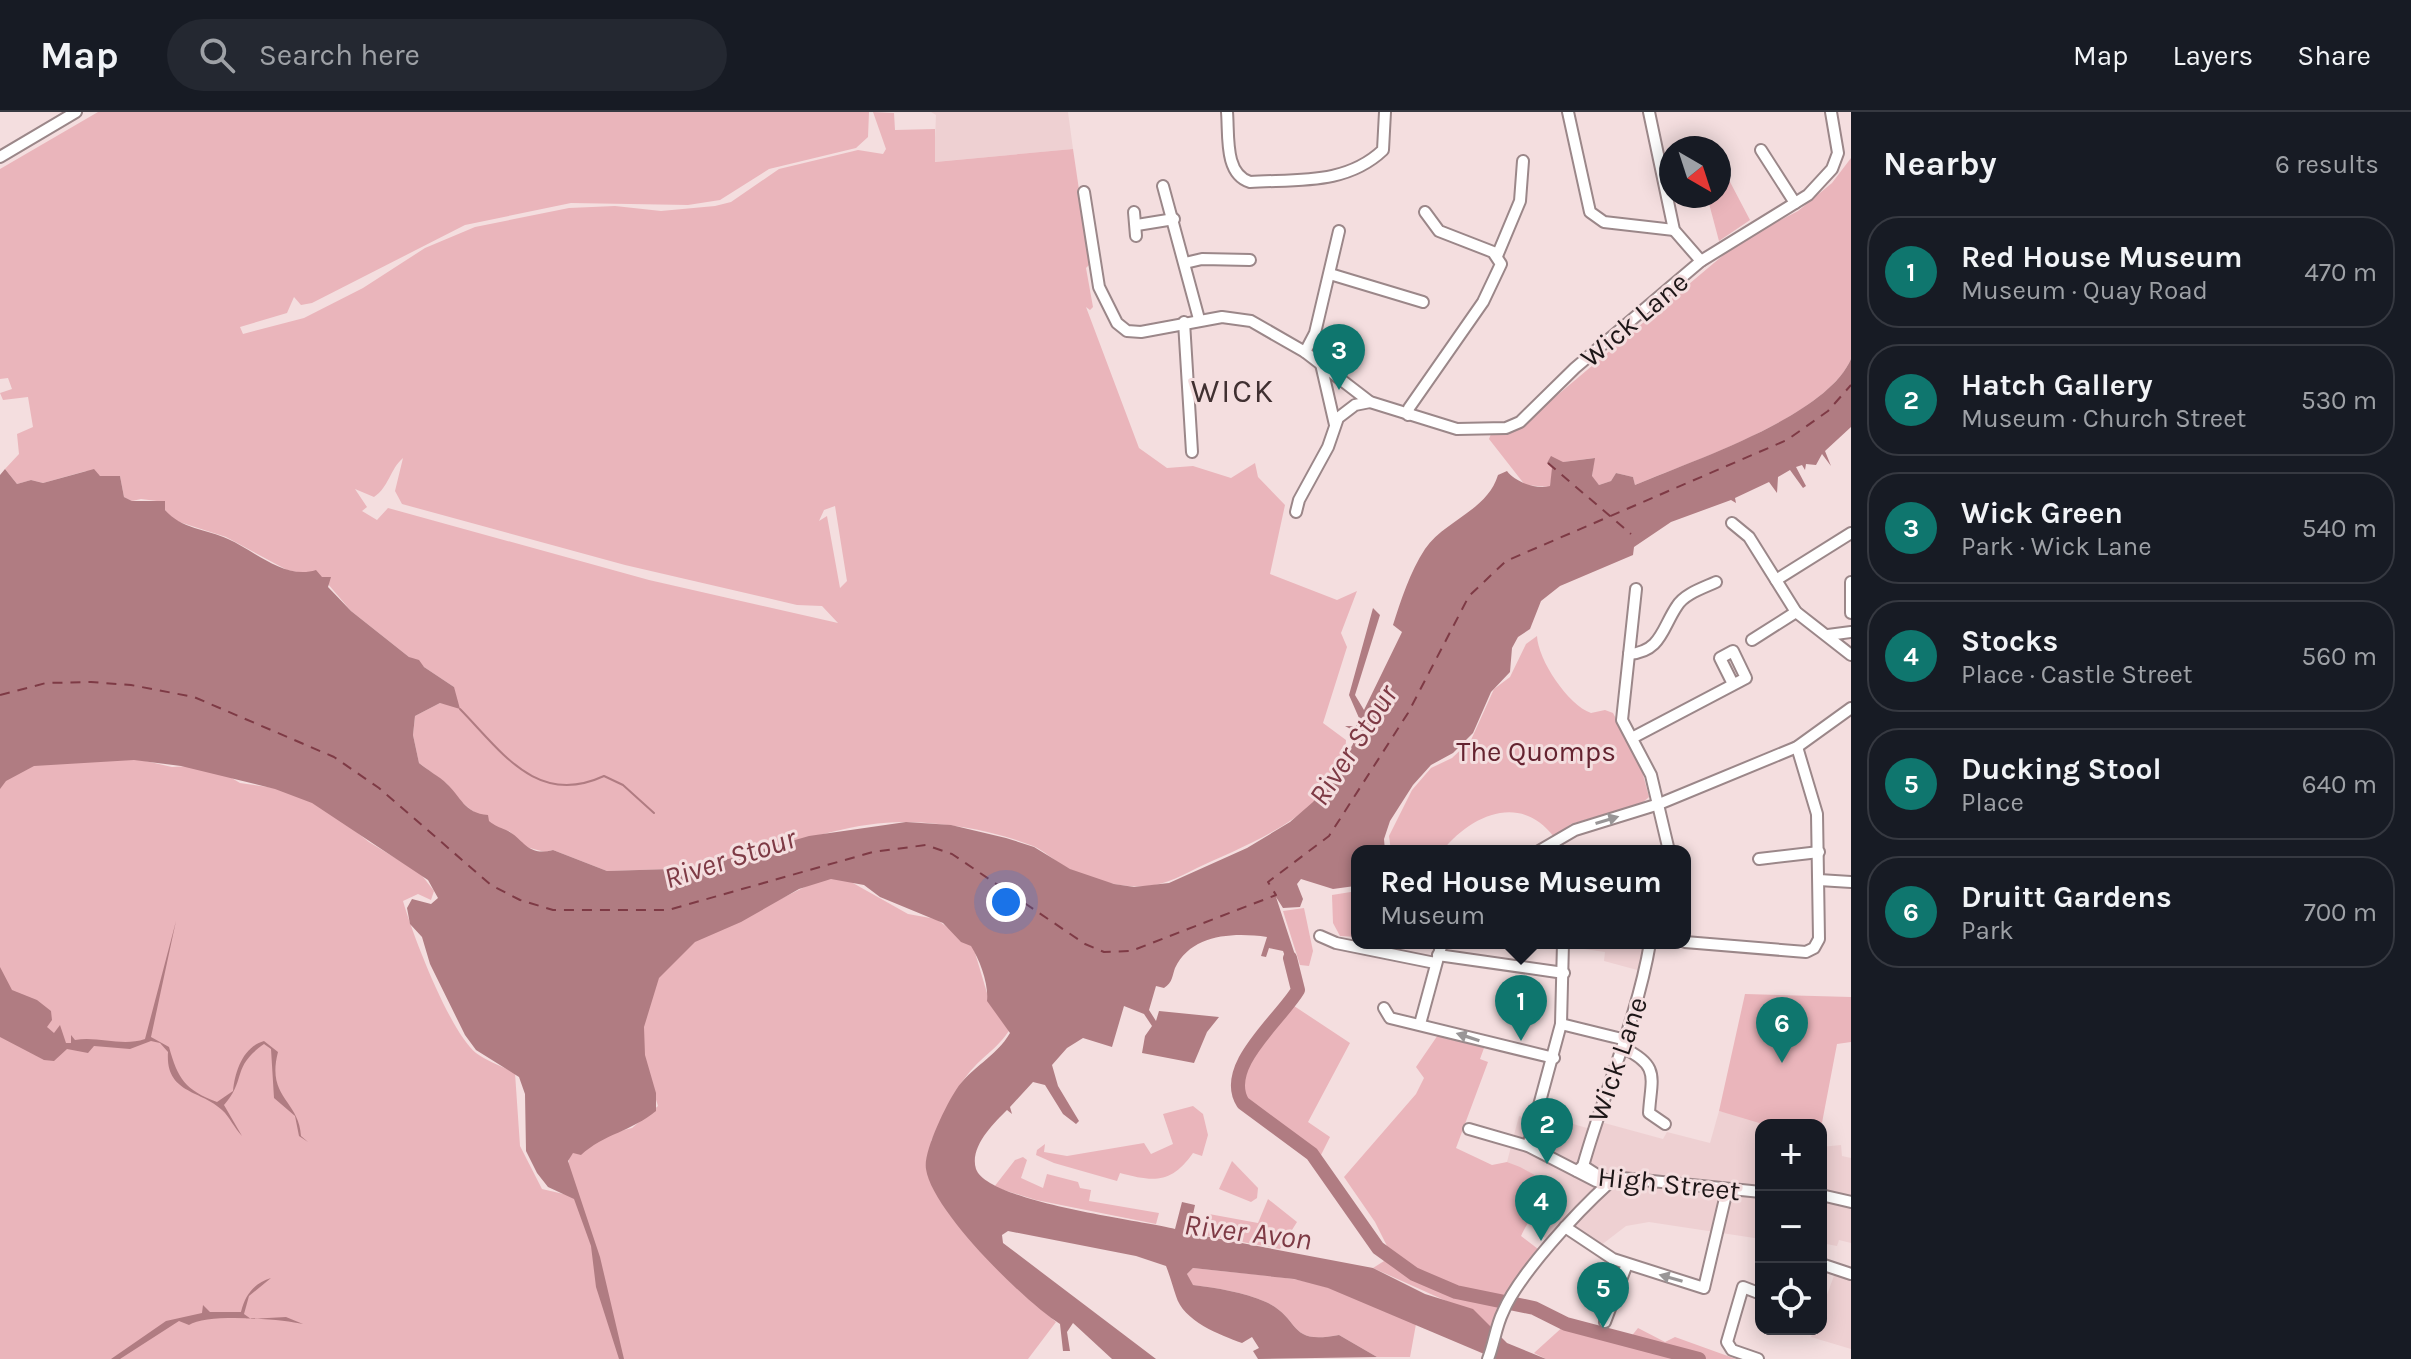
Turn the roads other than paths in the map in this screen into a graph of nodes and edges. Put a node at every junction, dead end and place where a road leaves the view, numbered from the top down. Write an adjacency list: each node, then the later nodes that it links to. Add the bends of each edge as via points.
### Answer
1 (76, 112): 8 (street)
2 (1227, 112): 3 (street, via 1232,168 1242,180 1335,181 1383,150)
3 (1385, 112)
4 (1568, 112): 16 (street, via 1590,212 1604,222)
5 (1649, 112): 16 (street)
6 (1831, 112): 12 (street, Wick Lane, via 1838,153 1832,169)
7 (1761, 150): 12 (street)
8 (0, 157)
9 (1523, 161): 18 (street, via 1520,201)
10 (1163, 186): 15 (street)
11 (1084, 192): 25 (street, Wick Lane, via 1099,287 1117,323 1141,332)
12 (1795, 203): 20 (street, Wick Lane)
13 (1134, 212): 15 (street, via 1137,230)
14 (1425, 212): 18 (street, via 1448,237)
15 (1174, 219): 21 (street)
16 (1674, 230): 20 (street)
17 (1339, 231): 22 (street)
18 (1497, 256): 29 (street, via 1500,271 1483,302)
19 (1250, 260): 21 (street)
20 (1701, 261): 29 (street, Wick Lane, via 1575,368 1516,426 1464,430)
21 (1185, 263): 24 (street)
22 (1330, 274): 23 (street); 26 (street)
23 (1423, 302)
24 (1199, 319): 25 (street, Wick Lane); 26 (street, Wick Lane, via 1251,321)
25 (1184, 322): 31 (street)
26 (1305, 352): 27 (street, Wick Lane)
27 (1321, 363): 28 (street, Wick Lane); 30 (street)
28 (1370, 402): 29 (street, Wick Lane); 30 (street, via 1349,409)
29 (1408, 415)
30 (1335, 425): 32 (street)
31 (1192, 452)
32 (1296, 512)
33 (1732, 523): 35 (street, via 1749,537)
34 (1851, 533): 35 (street)
35 (1776, 580): 39 (street)
36 (1716, 582): 44 (street, via 1677,605 1659,641)
37 (1851, 582): 40 (street)
38 (1636, 589): 44 (street)
39 (1796, 612): 42 (street); 43 (street)
40 (1851, 613)
41 (1851, 632): 42 (street)
42 (1828, 635): 45 (street)
43 (1752, 640)
44 (1629, 654): 48 (street, via 1622,720)
45 (1851, 655)
46 (1733, 684): 48 (street)
47 (1851, 708): 49 (street)
48 (1632, 738): 50 (street)
49 (1797, 747): 50 (street); 53 (street, via 1817,814)
50 (1659, 804): 51 (street, one-way to 50, via 1575,830); 52 (street)
51 (1561, 845)
52 (1668, 845)
53 (1819, 852): 54 (street); 55 (street)
54 (1759, 859)
55 (1819, 880): 56 (street); 58 (street, via 1819,939 1806,952)
56 (1851, 882)
57 (1320, 936): 59 (street)
58 (1691, 942)
59 (1351, 945)
60 (1374, 949): 64 (street)
61 (1440, 949): 64 (street)
62 (1563, 949): 65 (street)
63 (1649, 949): 69 (street, Wick Lane)
64 (1436, 959): 65 (street); 67 (street)
65 (1564, 973): 68 (street)
66 (1387, 1013): 67 (street)
67 (1420, 1024): 70 (street, one-way to 67)
68 (1561, 1024): 69 (street); 70 (street)
69 (1625, 1044): 71 (street, via 1655,1078 1649,1113); 74 (street, Wick Lane)
70 (1554, 1058): 73 (street)
71 (1665, 1124)
72 (1469, 1129): 73 (street, High Street)
73 (1528, 1146): 74 (street, High Street)
74 (1580, 1168): 75 (street, High Street, via 1596,1181)
75 (1609, 1183): 76 (street, High Street, via 1622,1178); 80 (street)
76 (1727, 1190): 77 (street, High Street); 81 (street, one-way to 81, via 1704,1288)
77 (1755, 1192)
78 (1827, 1196): 79 (street)
79 (1851, 1202)
80 (1565, 1227): 81 (street); 86 (street, via 1503,1311)
81 (1628, 1261): 85 (street)
82 (1827, 1266): 83 (street)
83 (1851, 1274)
84 (1755, 1292): 87 (street, via 1743,1287 1727,1342 1732,1350)
85 (1605, 1322)
86 (1488, 1359)
87 (1758, 1359)

